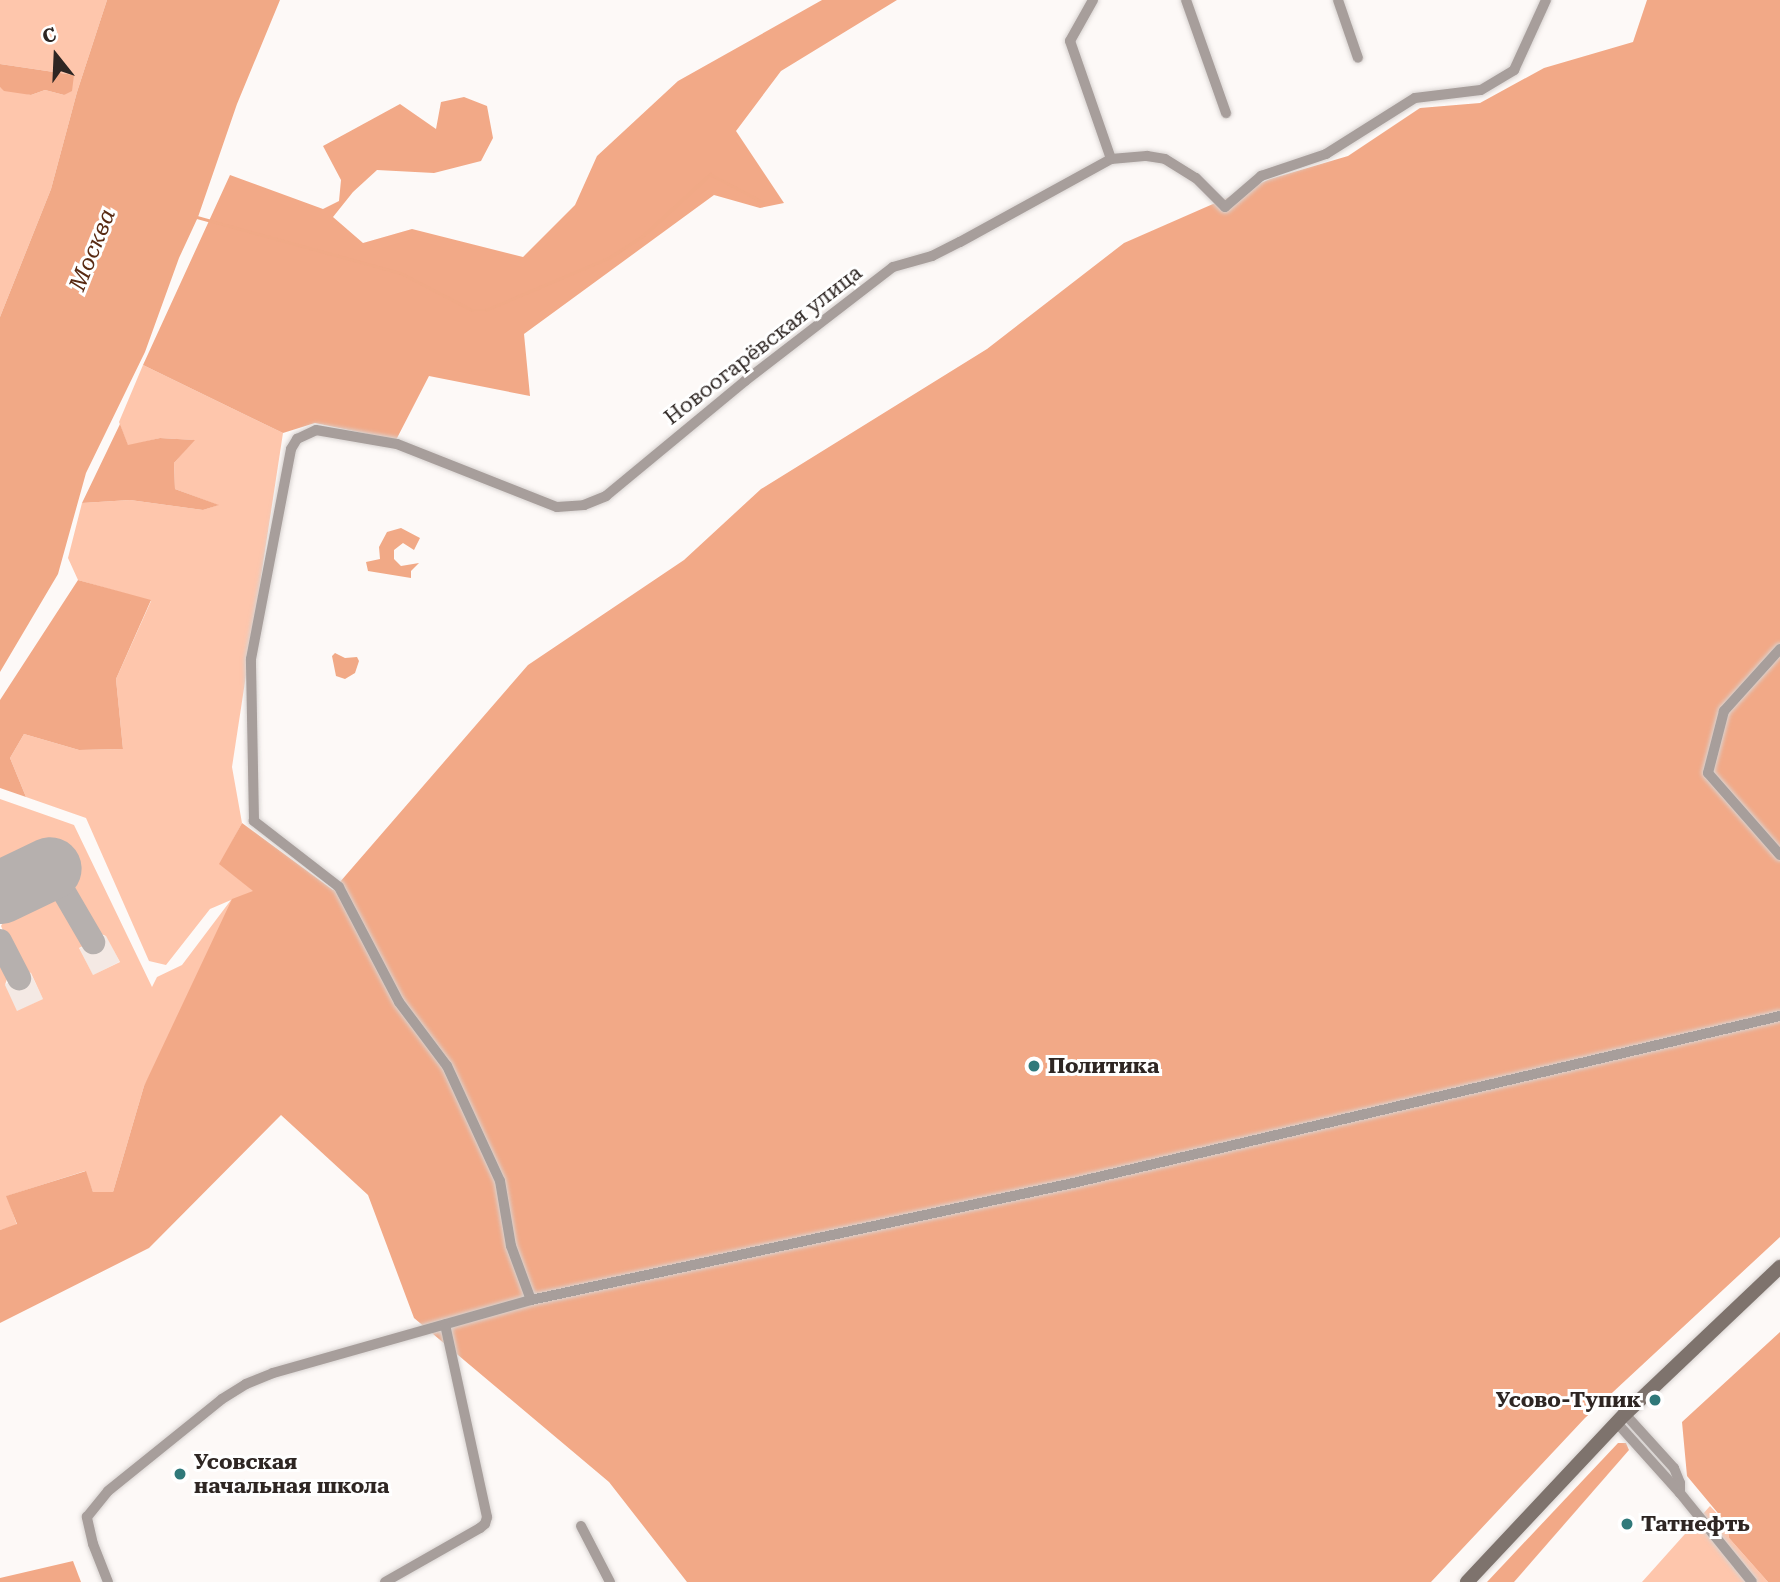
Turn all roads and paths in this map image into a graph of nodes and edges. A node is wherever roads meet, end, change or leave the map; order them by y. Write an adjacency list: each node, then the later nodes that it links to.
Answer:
1 (1093, 0): 7 (street)
2 (1186, 0): 6 (street)
3 (1338, 0): 5 (street)
4 (1546, 0): 7 (street, Новоогарёвская улица)
5 (1358, 58)
6 (1226, 113)
7 (1111, 159): 12 (street, Новоогарёвская улица)
8 (1780, 649): 9 (street)
9 (1780, 855)
10 (1780, 1016): 12 (street)
11 (1780, 1268): 14 (main road)
12 (531, 1300): 13 (street)
13 (445, 1325): 16 (street); 17 (street)
14 (1621, 1419): 19 (main road); 20 (street)
15 (581, 1526): 18 (street)
16 (388, 1581)
17 (108, 1582)
18 (610, 1582)
19 (1468, 1582)
20 (1752, 1582)

